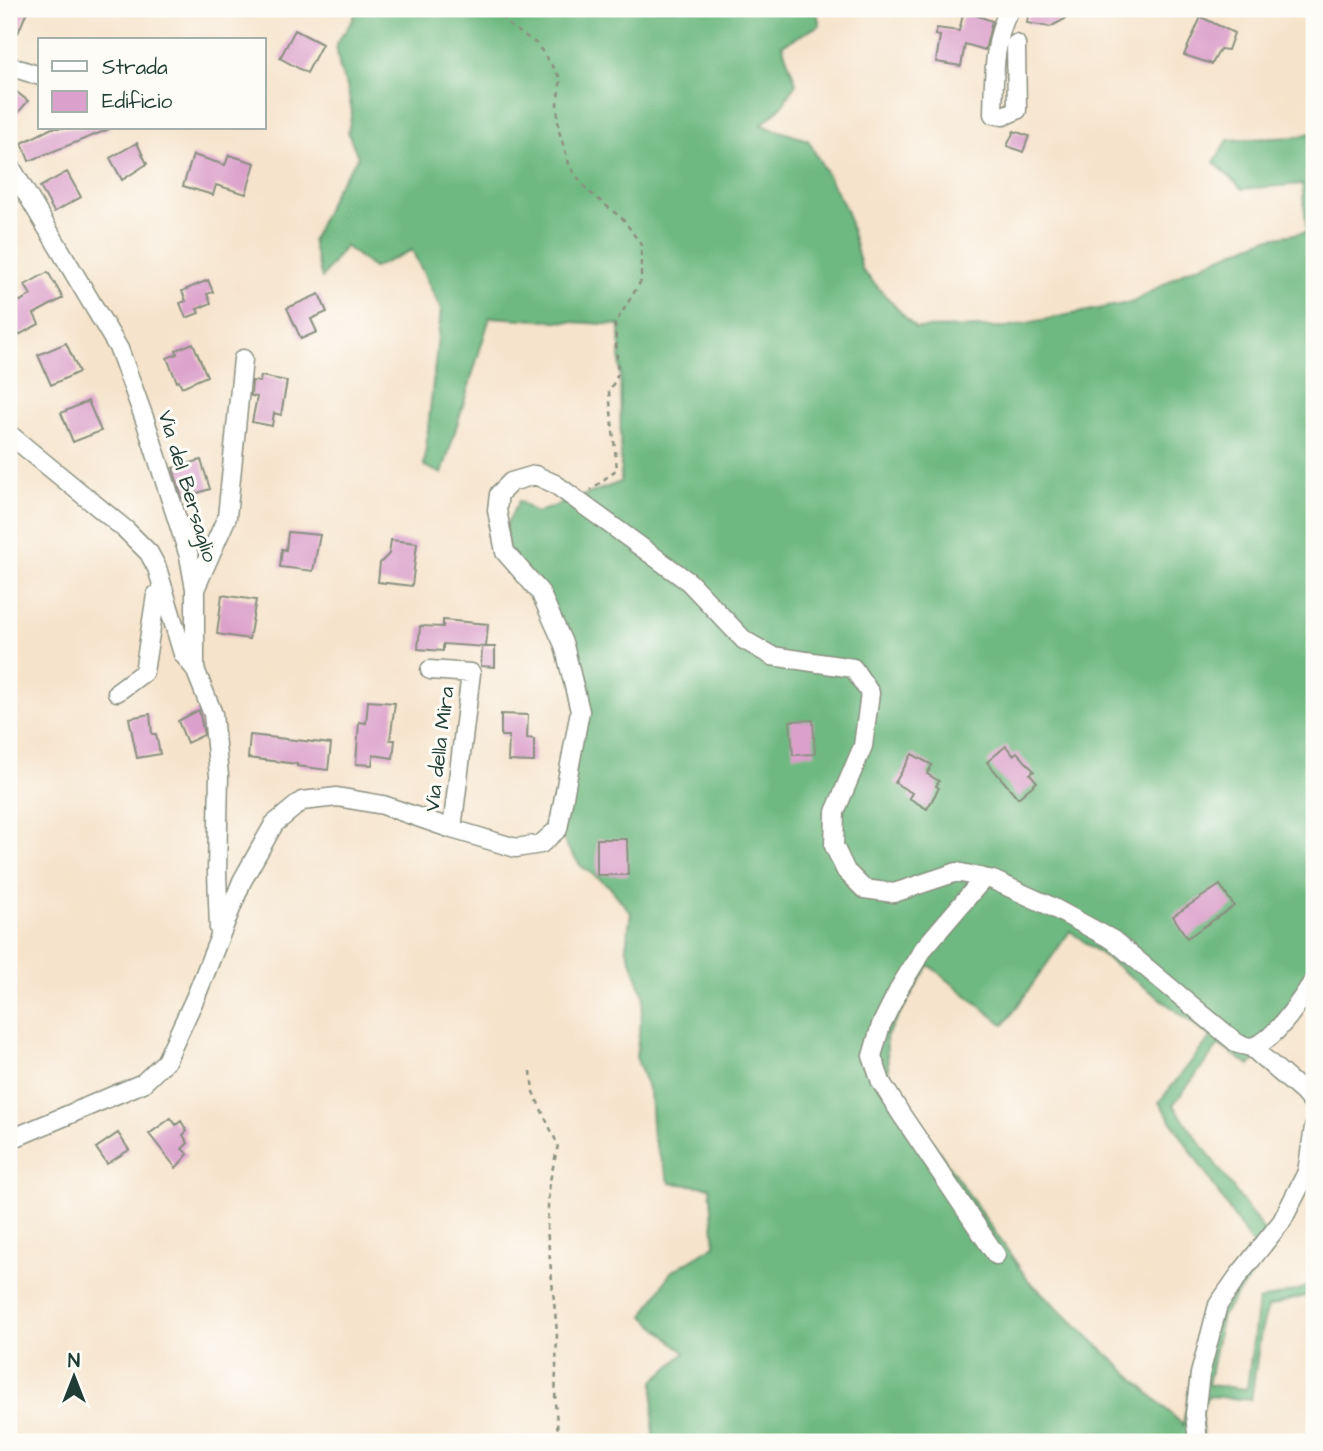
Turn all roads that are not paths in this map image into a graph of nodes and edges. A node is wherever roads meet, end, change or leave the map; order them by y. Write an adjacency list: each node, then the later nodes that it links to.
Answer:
1 (1010, 9): 2 (street)
2 (1016, 44)
3 (9, 66): 4 (street)
4 (38, 75)
5 (9, 164): 8 (street, Via del Bersaglio)
6 (243, 359): 8 (street)
7 (9, 434): 9 (street)
8 (195, 589): 10 (street, Via del Bersaglio)
9 (163, 590): 10 (street); 12 (street)
10 (195, 668): 15 (street, Via del Bersaglio)
11 (430, 670): 13 (street, Via della Mira)
12 (117, 691)
13 (452, 829): 14 (street); 15 (street)
14 (984, 878): 17 (street); 21 (street)
15 (219, 937): 20 (street)
16 (1314, 980): 17 (street)
17 (1251, 1048): 18 (street)
18 (1314, 1105)
19 (1314, 1127): 22 (street)
20 (9, 1140)
21 (996, 1255)
22 (1198, 1442)

